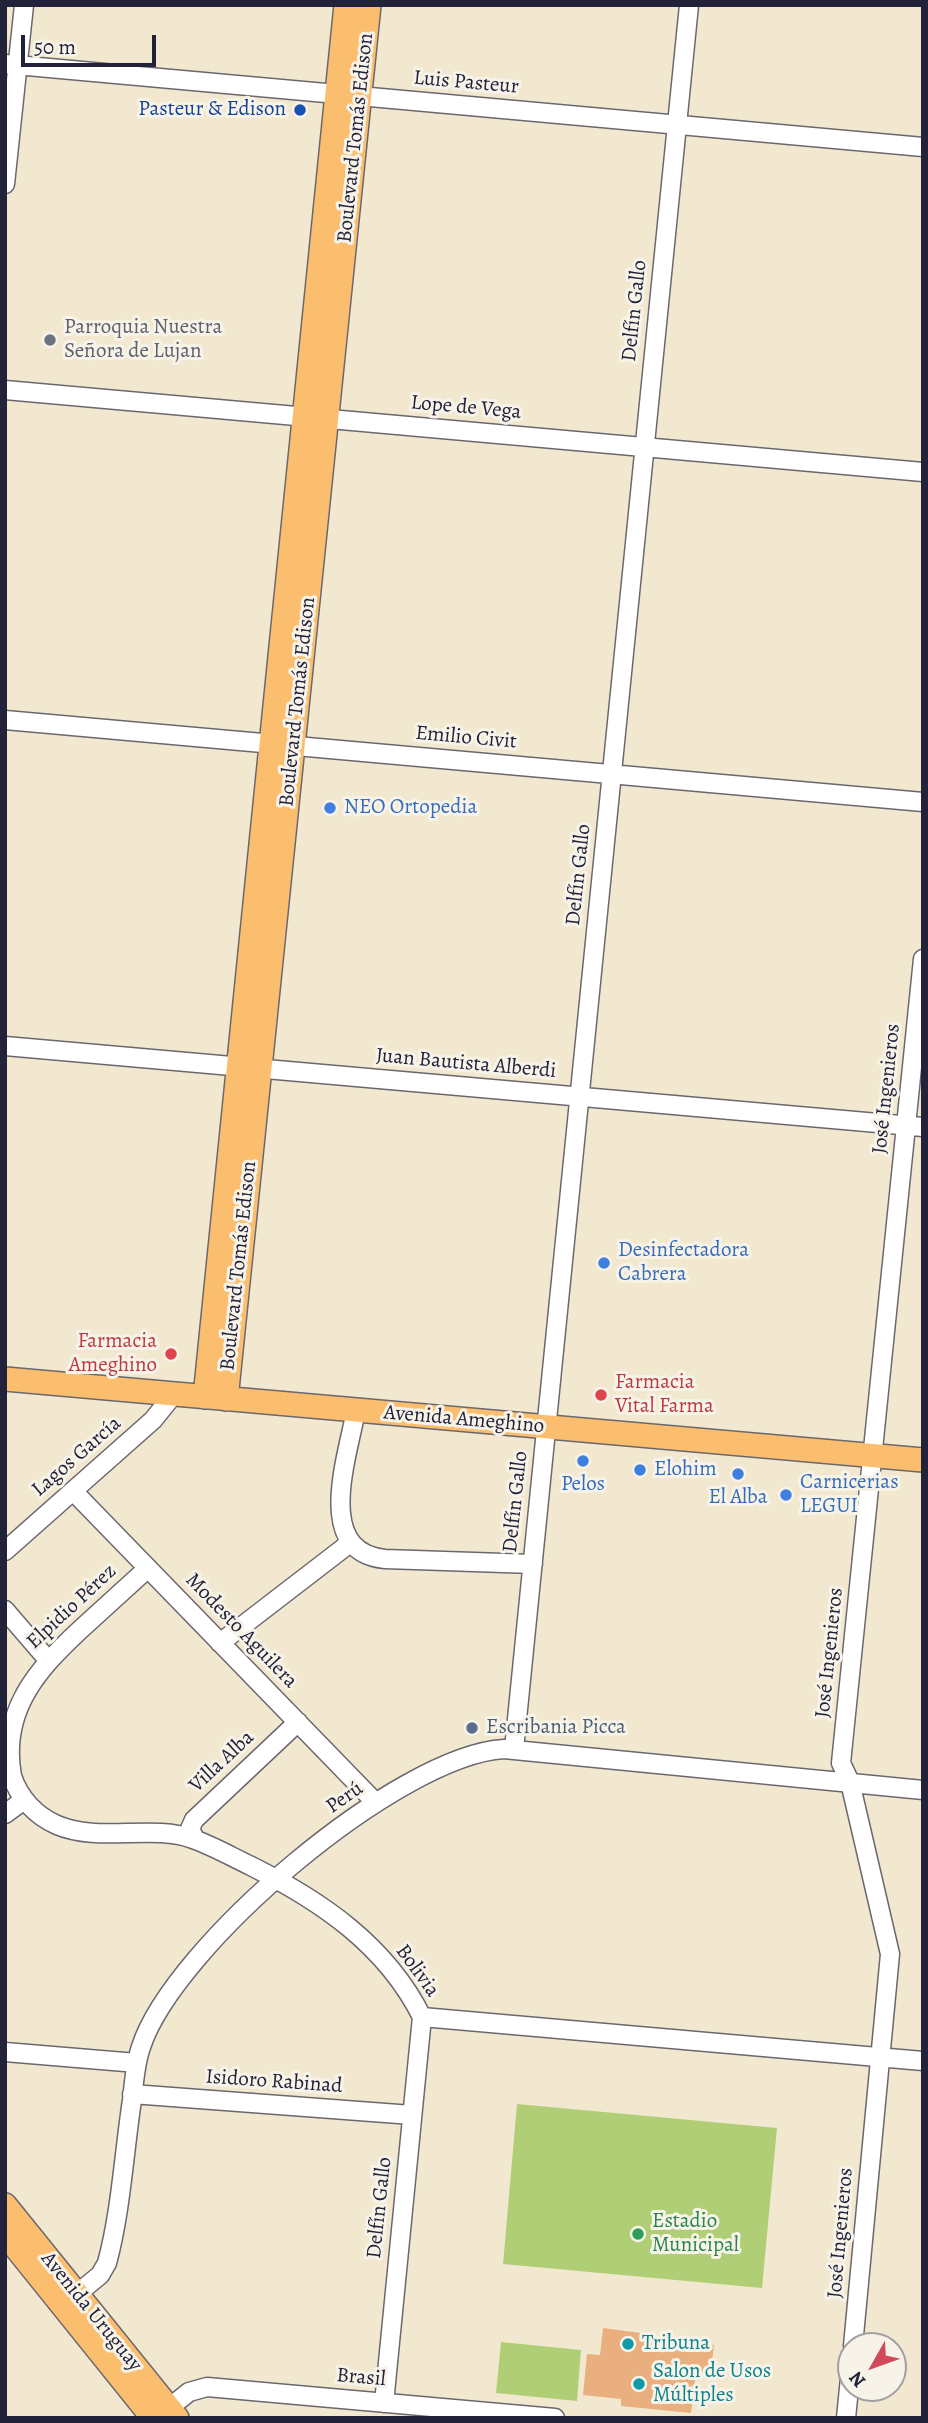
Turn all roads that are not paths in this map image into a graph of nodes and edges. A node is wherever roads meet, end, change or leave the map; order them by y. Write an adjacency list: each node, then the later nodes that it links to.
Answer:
1 (23, 5): 5 (street)
2 (346, 5): 6 (main road, Boulevard Tomás Edison)
3 (369, 5): 6 (main road, Boulevard Tomás Edison)
4 (689, 5): 7 (street, Delfín Gallo)
5 (11, 65): 6 (street, Luis Pasteur); 9 (street)
6 (348, 95): 7 (street, Luis Pasteur); 11 (main road, Boulevard Tomás Edison)
7 (677, 125): 8 (street, Luis Pasteur); 12 (street, Delfín Gallo)
8 (923, 147)
9 (5, 184)
10 (5, 390): 11 (street, Lope de Vega)
11 (315, 418): 12 (street, Lope de Vega); 15 (main road, Boulevard Tomás Edison)
12 (645, 447): 13 (street, Lope de Vega); 16 (street, Delfín Gallo)
13 (923, 472)
14 (5, 720): 15 (street, Emilio Civit)
15 (282, 745): 16 (street, Emilio Civit); 20 (main road, Boulevard Tomás Edison)
16 (612, 774): 17 (street, Emilio Civit); 21 (street, Delfín Gallo)
17 (923, 802)
18 (923, 959): 22 (street, José Ingenieros)
19 (5, 1046): 20 (street, Juan Bautista Alberdi)
20 (249, 1068): 21 (street, Juan Bautista Alberdi); 25 (main road, Boulevard Tomás Edison)
21 (579, 1097): 22 (street, Juan Bautista Alberdi); 27 (street, Delfín Gallo)
22 (914, 1127): 28 (street, José Ingenieros)
23 (5, 1379): 24 (main road, Avenida Ameghino)
24 (174, 1394): 25 (main road, Avenida Ameghino); 30 (street, Lagos García)
25 (215, 1398): 26 (main road, Avenida Ameghino)
26 (356, 1410): 27 (main road, Avenida Ameghino); 31 (street)
27 (546, 1427): 28 (main road, Avenida Ameghino); 33 (street, Delfín Gallo)
28 (872, 1456): 29 (main road, Avenida Ameghino); 40 (street, José Ingenieros)
29 (923, 1460)
30 (73, 1491): 32 (street, Lagos García); 34 (street, Modesto Aguilera)
31 (350, 1543): 33 (street); 36 (street)
32 (5, 1551)
33 (533, 1564): 39 (street, Delfín Gallo)
34 (148, 1568): 36 (street, Modesto Aguilera); 37 (street, Elpidio Pérez)
35 (5, 1609): 37 (street)
36 (220, 1643): 38 (street, Modesto Aguilera)
37 (48, 1660): 42 (street, Elpidio Pérez)
38 (298, 1723): 43 (street, Modesto Aguilera); 45 (street, Villa Alba)
39 (514, 1749): 40 (street, Perú); 43 (street, Perú)
40 (850, 1782): 41 (street, Perú); 49 (street, José Ingenieros)
41 (923, 1790)
42 (24, 1800): 44 (street); 45 (street, Bolivia)
43 (376, 1803): 46 (street, Perú)
44 (5, 1814)
45 (195, 1839): 46 (street, Bolivia)
46 (277, 1879): 47 (street, Bolivia); 51 (street, Perú)
47 (422, 2017): 49 (street, Bolivia); 53 (street, Delfín Gallo)
48 (5, 2052): 51 (street)
49 (881, 2058): 50 (street, Bolivia); 57 (street, José Ingenieros)
50 (923, 2062)
51 (137, 2063): 52 (street, Perú)
52 (132, 2094): 53 (street, Isidoro Rabinad); 56 (street, Perú)
53 (412, 2115): 58 (street, Delfín Gallo)
54 (7, 2217): 55 (main road, Avenida Uruguay); 56 (main road, Avenida Uruguay)
55 (37, 2274): 56 (main road); 60 (main road, Avenida Uruguay)
56 (77, 2294): 60 (main road, Avenida Uruguay)
57 (854, 2332)
58 (384, 2403): 59 (street, Brasil); 60 (street, Brasil)
59 (436, 2413): 61 (street, Brasil)
60 (166, 2415)
61 (555, 2418)

